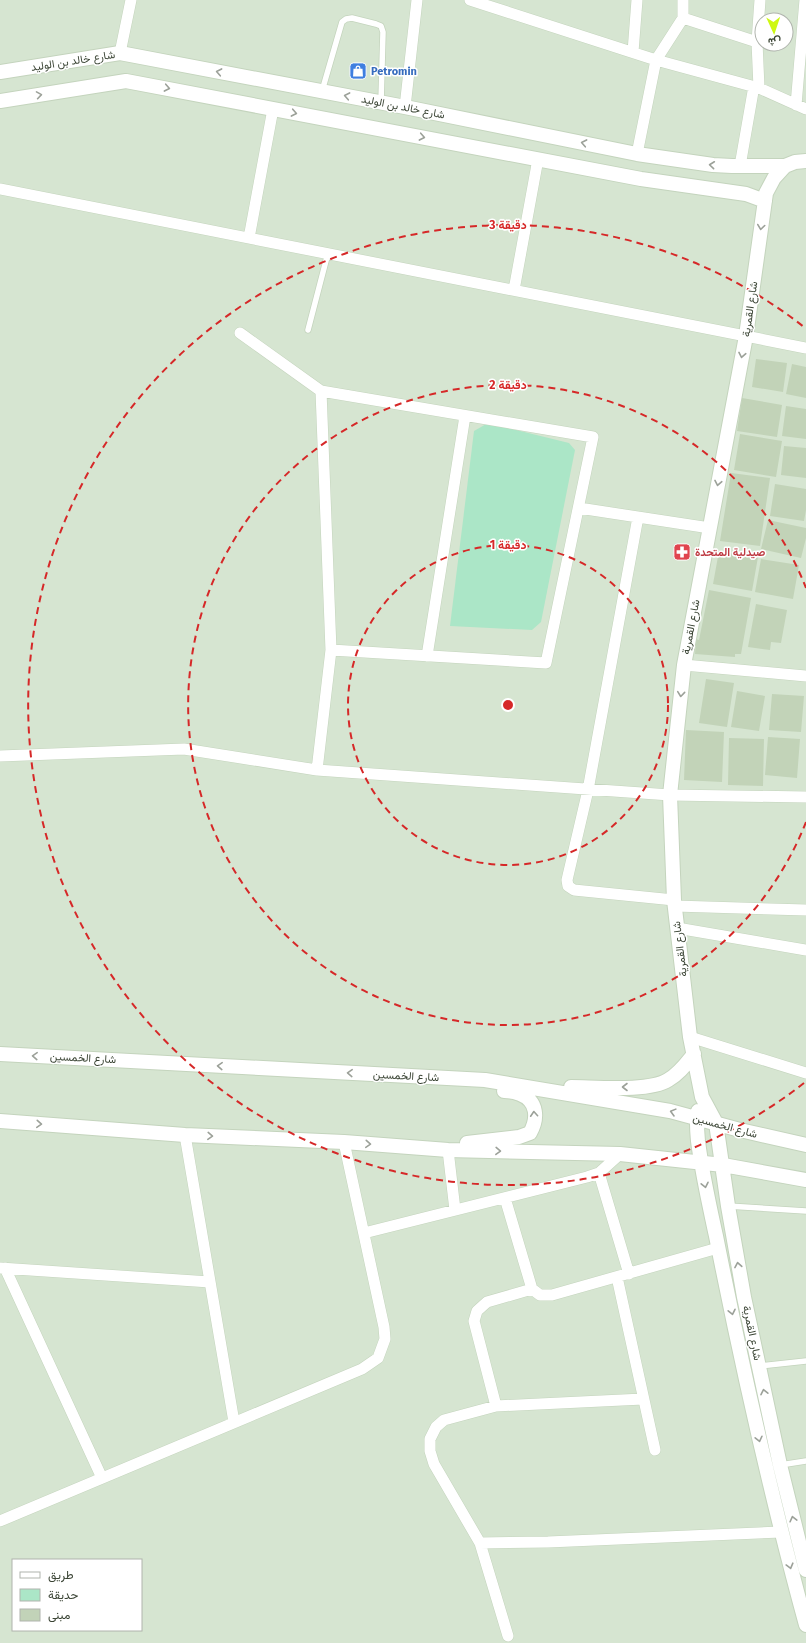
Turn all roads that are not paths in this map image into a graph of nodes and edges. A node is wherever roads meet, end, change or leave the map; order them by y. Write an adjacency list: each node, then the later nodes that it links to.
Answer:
1 (131, 0): 13 (street)
2 (417, 0): 21 (street)
3 (470, 0): 11 (street)
4 (637, 0): 11 (street)
5 (683, 0): 9 (street)
6 (760, 0): 8 (street)
7 (805, 0): 16 (street)
8 (759, 12)
9 (683, 18): 10 (street); 14 (street)
10 (754, 41)
11 (633, 52): 14 (street)
12 (757, 52): 17 (street)
13 (120, 53): 15 (street, شارع خالد بن الوليد); 18 (street, شارع خالد بن الوليد, one-way to 13)
14 (656, 60): 17 (street); 24 (street)
15 (0, 72)
16 (803, 81): 22 (street)
17 (757, 87): 22 (street); 27 (street)
18 (322, 91): 20 (street, شارع خالد بن الوليد, one-way to 18); 20 (lane)
19 (0, 100): 23 (street, one-way to 23)
20 (381, 102): 21 (street, شارع خالد بن الوليد)
21 (406, 107): 24 (street, شارع خالد بن الوليد, one-way to 21)
22 (801, 107)
23 (273, 108): 25 (street, one-way to 25); 31 (street)
24 (637, 154): 27 (street, شارع خالد بن الوليد, one-way to 24)
25 (538, 159): 30 (street); 33 (street)
26 (806, 161): 28 (street, شارع خالد بن الوليد)
27 (740, 166): 28 (street, شارع خالد بن الوليد)
28 (784, 166): 30 (street, شارع القمرية)
29 (0, 189): 31 (street)
30 (765, 201): 36 (street, شارع القمرية, one-way to 36)
31 (249, 238): 32 (street)
32 (328, 254): 33 (street); 34 (lane)
33 (514, 290): 36 (street)
34 (308, 330)
35 (240, 333): 38 (street)
36 (746, 336): 37 (street); 42 (street, شارع القمرية, one-way to 42)
37 (806, 348)
38 (322, 391): 39 (street); 43 (street)
39 (465, 416): 40 (street); 44 (street)
40 (578, 508): 41 (street); 44 (street)
41 (638, 517): 42 (street); 49 (street)
42 (710, 528): 45 (street, شارع القمرية)
43 (331, 650): 44 (street); 48 (street)
44 (427, 656)
45 (684, 665): 46 (street); 50 (street, شارع القمرية, one-way to 50)
46 (806, 674)
47 (0, 756): 48 (street)
48 (317, 770): 49 (street)
49 (588, 790): 50 (street); 52 (street)
50 (670, 796): 51 (street); 52 (street, شارع القمرية)
51 (806, 797)
52 (674, 903): 53 (street); 54 (street, شارع القمرية)
53 (806, 910)
54 (677, 928): 55 (street); 56 (street, شارع القمرية)
55 (806, 950)
56 (690, 1037): 58 (street, شارع القمرية); 59 (street)
57 (0, 1054): 62 (street, شارع الخمسين, one-way to 57)
58 (694, 1054): 63 (street, one-way to 63); 64 (street, شارع القمرية)
59 (777, 1064): 60 (street); 61 (street)
60 (806, 1067)
61 (806, 1073)
62 (432, 1077): 63 (street, شارع الخمسين); 71 (street, one-way to 62)
63 (532, 1087): 65 (street, شارع الخمسين, one-way to 63)
64 (702, 1097): 65 (street, شارع القمرية); 67 (street, شارع القمرية)
65 (696, 1119): 67 (street, شارع الخمسين); 74 (street)
66 (0, 1121): 68 (street, one-way to 68)
67 (716, 1123): 70 (street, شارع الخمسين); 75 (street, شارع القمرية)
68 (185, 1135): 69 (street, one-way to 69); 87 (street)
69 (344, 1142): 71 (street, one-way to 71); 82 (street)
70 (806, 1145)
71 (429, 1148): 72 (street)
72 (448, 1150): 73 (street, one-way to 73); 80 (street)
73 (620, 1154): 74 (street); 76 (street)
74 (701, 1163): 75 (street); 83 (street, one-way to 83)
75 (723, 1165): 77 (street); 79 (street, شارع القمرية)
76 (599, 1173): 78 (street); 85 (street)
77 (806, 1180)
78 (505, 1198): 80 (street); 88 (street)
79 (728, 1206): 81 (lane); 90 (street, شارع القمرية, one-way to 79)
80 (455, 1210): 82 (street)
81 (806, 1211)
82 (364, 1234): 93 (street)
83 (718, 1248): 85 (street); 99 (street, one-way to 99)
84 (3, 1268): 87 (street); 97 (street)
85 (629, 1274): 86 (street)
86 (617, 1277): 88 (street); 91 (street)
87 (210, 1282): 93 (street)
88 (532, 1289): 92 (street)
89 (806, 1361): 90 (lane)
90 (759, 1366): 96 (street, شارع القمرية, one-way to 90)
91 (643, 1399): 92 (street); 94 (street)
92 (496, 1406): 100 (street)
93 (234, 1422): 97 (street)
94 (655, 1450)
95 (806, 1461): 96 (lane)
96 (780, 1465): 101 (street, شارع القمرية, one-way to 96)
97 (102, 1478): 98 (street)
98 (0, 1521)
99 (781, 1532): 100 (street); 102 (street, one-way to 102)
100 (480, 1542): 103 (street)
101 (805, 1561)
102 (806, 1625)
103 (508, 1636)

